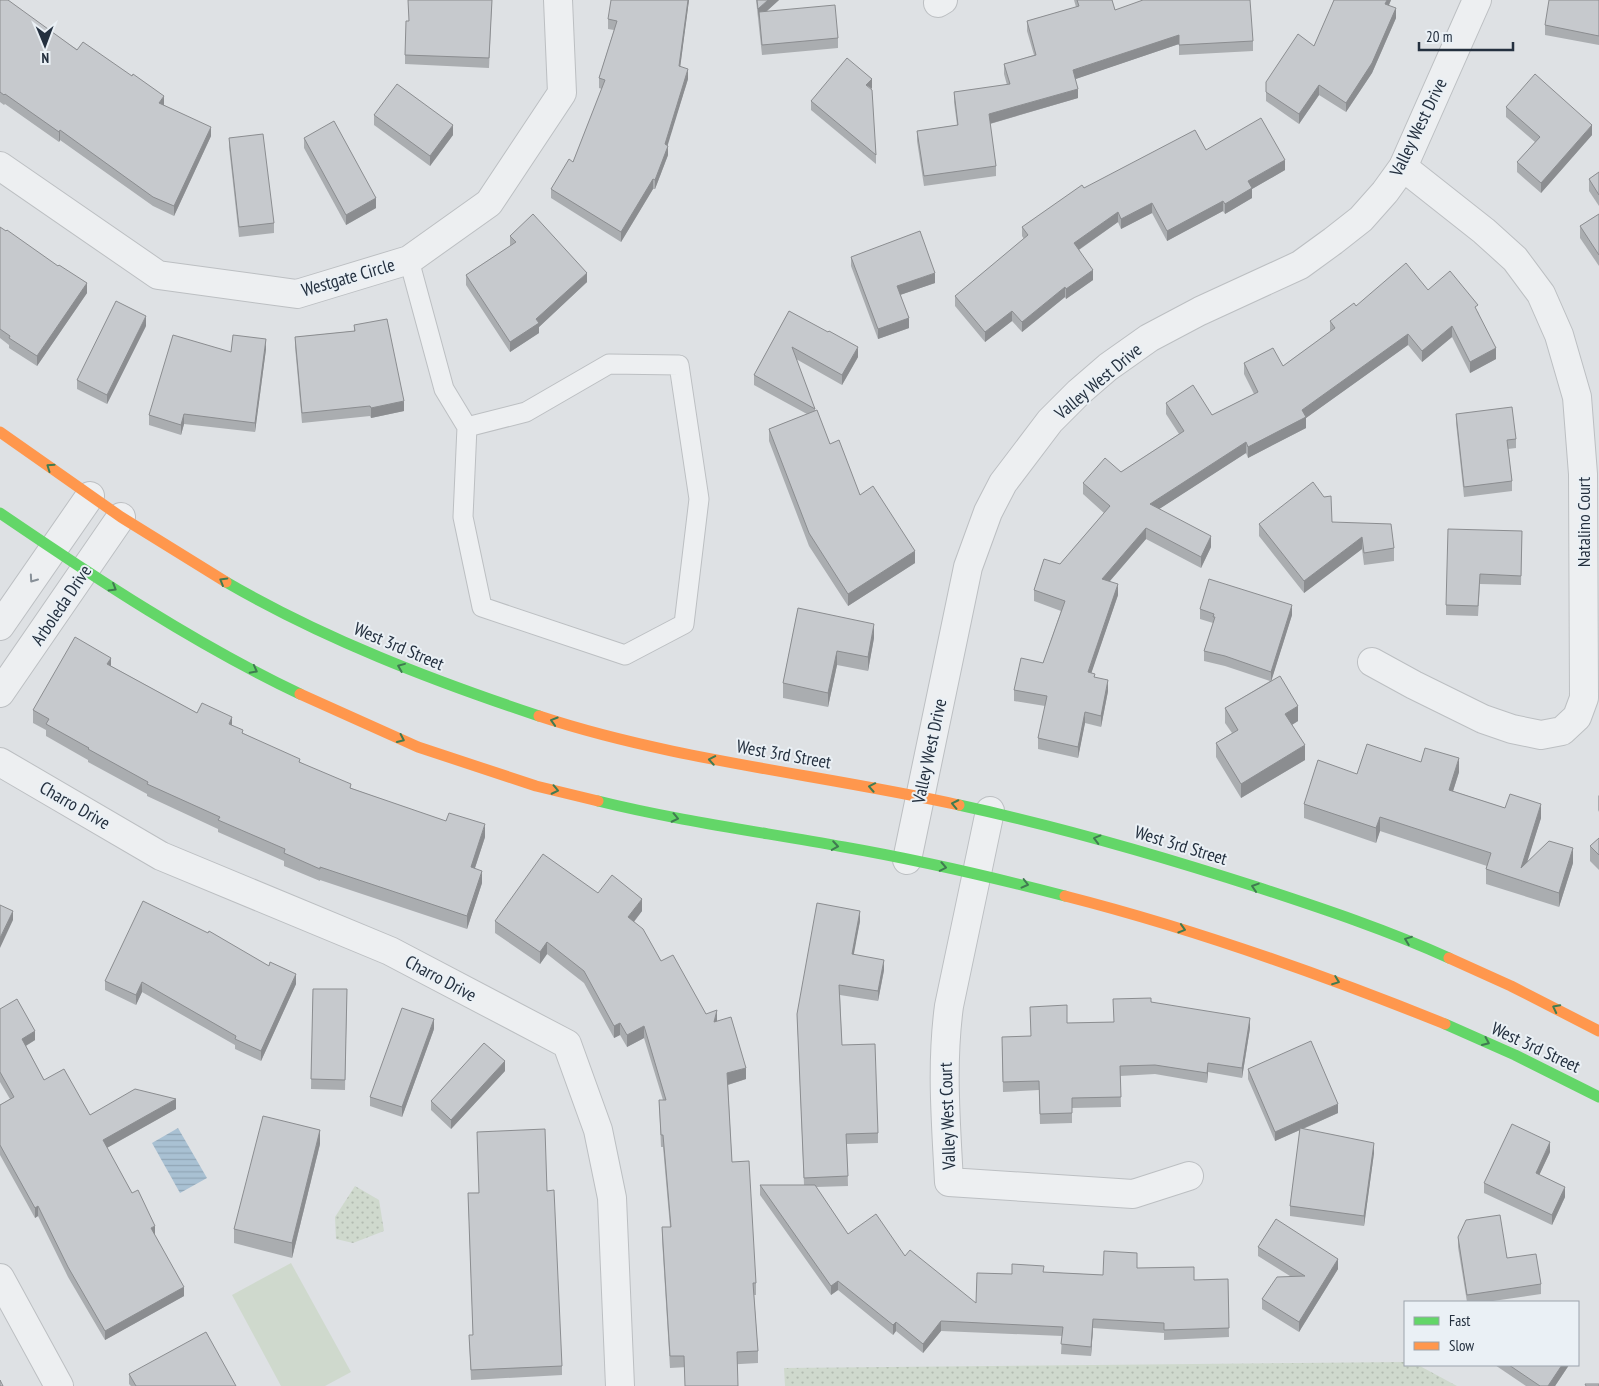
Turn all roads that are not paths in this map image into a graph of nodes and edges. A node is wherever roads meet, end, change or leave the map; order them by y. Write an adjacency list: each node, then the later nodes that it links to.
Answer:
1 (558, 0): 5 (street, Westgate Circle)
2 (1477, 0): 4 (street, Valley West Drive)
3 (0, 166): 5 (street, Westgate Circle)
4 (1403, 167): 14 (street, Natalino Court); 17 (street, Valley West Drive)
5 (409, 260): 6 (lane)
6 (467, 427): 6 (lane)
7 (0, 432): 8 (main road, West 3rd Street, one-way to 7)
8 (90, 496): 10 (main road, West 3rd Street); 11 (street)
9 (0, 513): 11 (main road, West 3rd Street)
10 (121, 517): 12 (street, Arboleda Drive); 17 (main road, West 3rd Street, one-way to 10)
11 (53, 550): 12 (main road, West 3rd Street); 13 (street, one-way to 13)
12 (84, 570): 15 (street, Arboleda Drive); 19 (main road, West 3rd Street, one-way to 19)
13 (0, 626)
14 (1372, 662)
15 (0, 693)
16 (0, 762): 26 (street, Charro Drive)
17 (920, 796): 18 (main road, West 3rd Street, one-way to 17); 19 (street, Valley West Drive)
18 (990, 811): 20 (street, Valley West Court); 21 (main road, West 3rd Street, one-way to 18)
19 (908, 860): 20 (main road, West 3rd Street, one-way to 20)
20 (978, 874): 22 (main road, West 3rd Street, one-way to 22); 23 (street, Valley West Court)
21 (1599, 1031)
22 (1599, 1097)
23 (1189, 1176)
24 (0, 1278): 25 (street)
25 (59, 1386)
26 (620, 1386)

